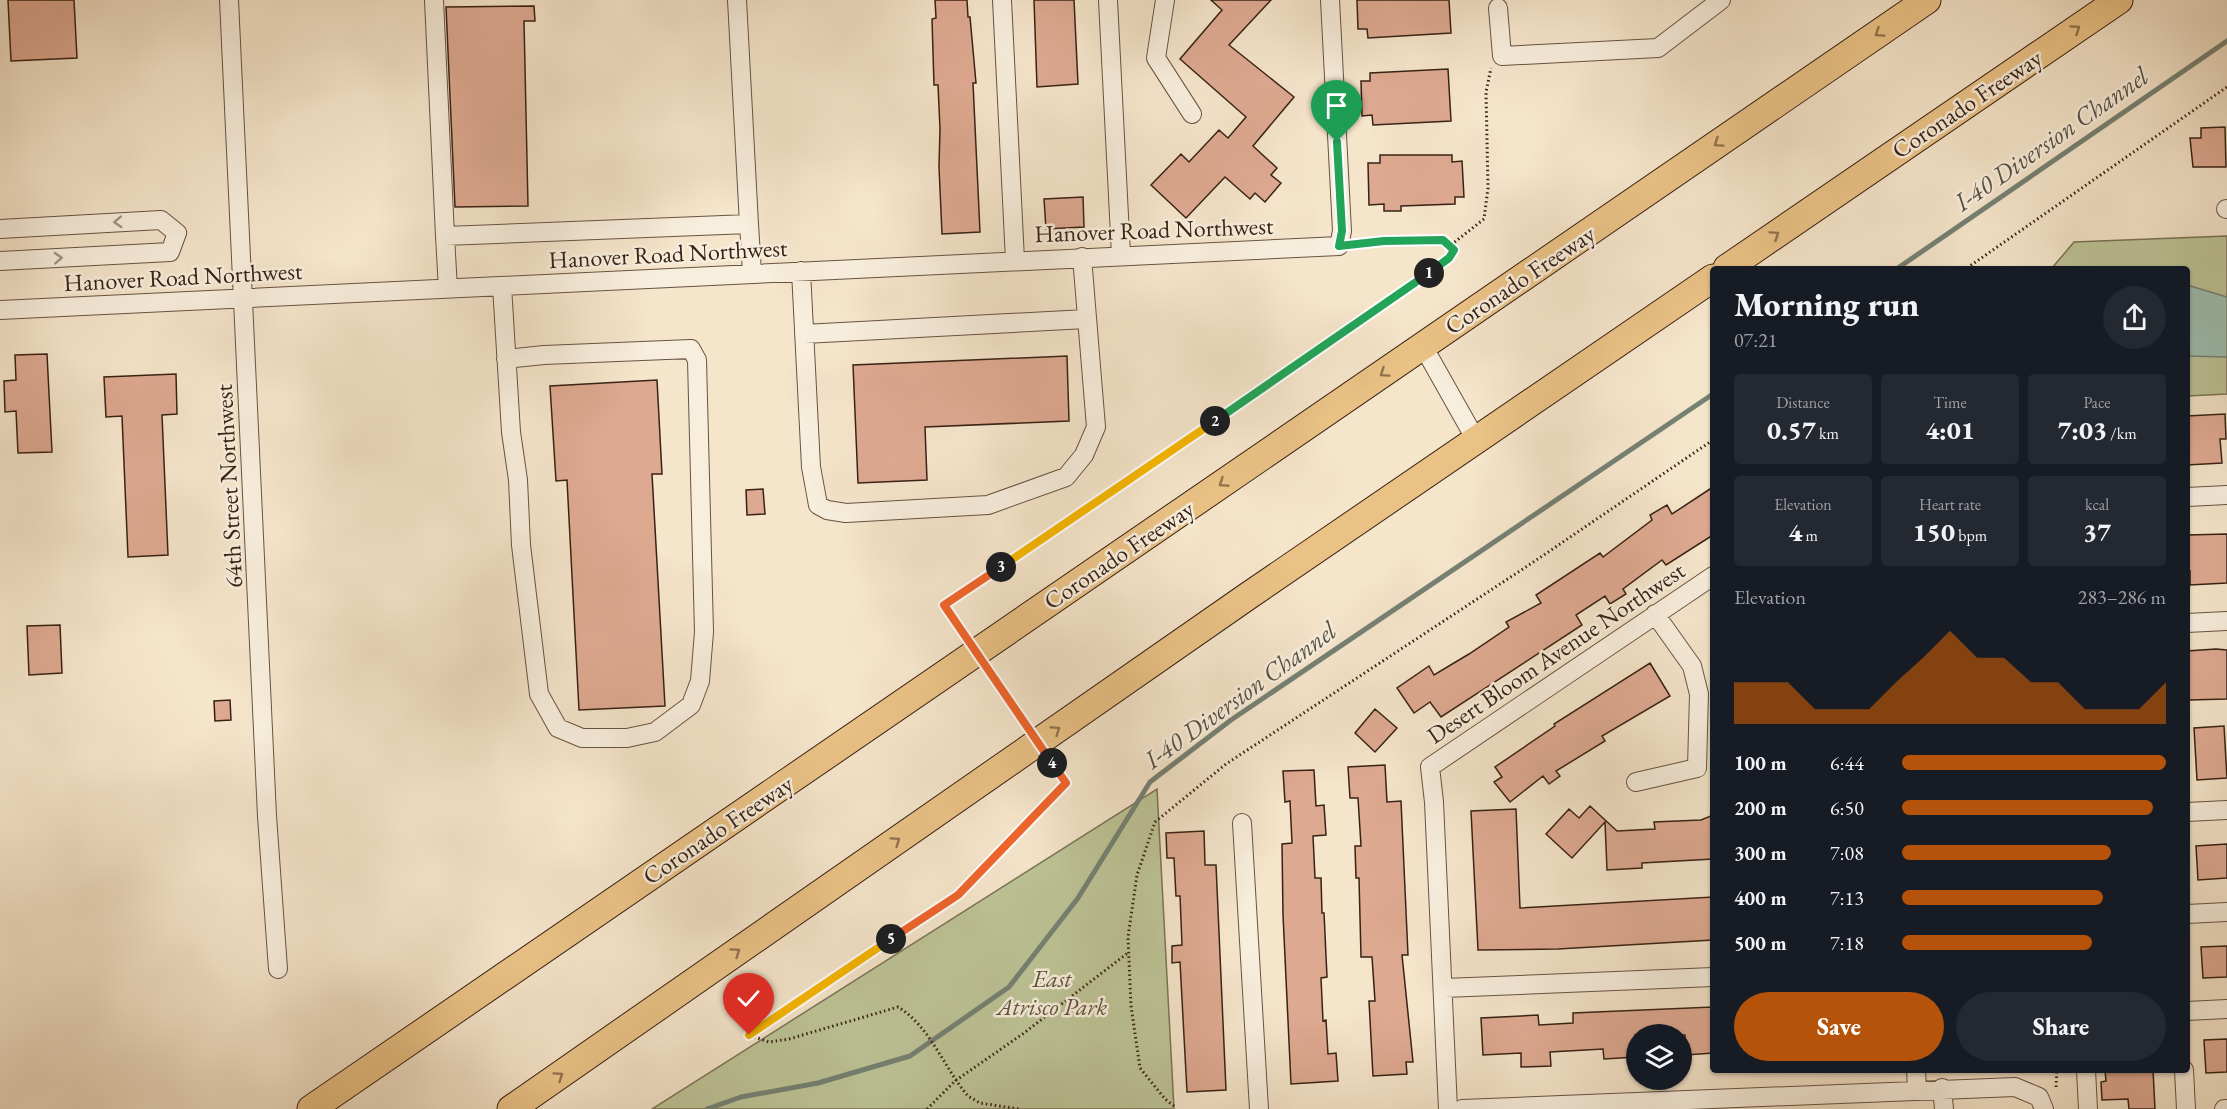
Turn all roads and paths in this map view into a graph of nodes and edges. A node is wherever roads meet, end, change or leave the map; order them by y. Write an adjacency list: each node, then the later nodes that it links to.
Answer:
1 (230, 0): 31 (street, 64th Street Northwest)
2 (434, 0): 17 (street)
3 (737, 0): 15 (street)
4 (1002, 0): 22 (street)
5 (1108, 0): 20 (street)
6 (1165, 0): 14 (street)
7 (1330, 0): 19 (street)
8 (1721, 0): 11 (street)
9 (1927, 0): 35 (highway, Coronado Freeway, one-way to 35)
10 (2119, 0): 24 (highway, Coronado Freeway, one-way to 10)
11 (1498, 9)
12 (1490, 61): 18 (path)
13 (2227, 87): 25 (path)
14 (1192, 114)
15 (749, 224): 17 (street); 27 (street)
16 (0, 228): 23 (street, one-way to 16)
17 (445, 236): 30 (street)
18 (1451, 245): 19 (path); 61 (path, bridge)
19 (1339, 246): 20 (street, Hanover Road Northwest)
20 (1121, 255): 21 (street, Hanover Road Northwest)
21 (1082, 257): 22 (street, Hanover Road Northwest); 33 (street)
22 (1015, 260): 26 (street, Hanover Road Northwest)
23 (0, 261)
24 (1730, 266)
25 (1970, 266)
26 (801, 271): 27 (street, Hanover Road Northwest); 34 (street)
27 (752, 273): 29 (street, Hanover Road Northwest)
28 (1710, 280): 37 (highway)
29 (502, 286): 30 (street, Hanover Road Northwest); 36 (street)
30 (448, 289): 31 (street, Hanover Road Northwest)
31 (243, 299): 32 (street, Hanover Road Northwest); 52 (street, 64th Street Northwest)
32 (0, 310)
33 (1086, 320): 34 (street); 34 (street)
34 (804, 334)
35 (1423, 346): 37 (street); 69 (highway, Coronado Freeway, one-way to 69)
36 (506, 359): 36 (street)
37 (1476, 440): 70 (highway, one-way to 37)
38 (1710, 442): 51 (path)
39 (2227, 495): 40 (street)
40 (2190, 498)
41 (1710, 578): 42 (street, Desert Bloom Avenue Northwest)
42 (1655, 614): 45 (street); 54 (street, Desert Bloom Avenue Northwest)
43 (2227, 621): 44 (street)
44 (2190, 623)
45 (1636, 782)
46 (2227, 810): 47 (street)
47 (2190, 812)
48 (1242, 823): 73 (street)
49 (2227, 912): 50 (street)
50 (2190, 914)
51 (1129, 952): 61 (path); 66 (path)
52 (278, 969)
53 (1710, 977): 54 (street)
54 (1444, 988): 74 (street)
55 (2227, 1009): 56 (street)
56 (2190, 1011)
57 (1916, 1073): 64 (street)
58 (2057, 1073): 62 (path)
59 (2086, 1073): 77 (street)
60 (2184, 1073): 78 (street)
61 (955, 1081): 71 (path); 72 (path)
62 (2056, 1087)
63 (1942, 1088): 64 (street); 65 (street); 76 (street)
64 (1917, 1089): 67 (street)
65 (2042, 1103)
66 (1174, 1106)
67 (1628, 1106): 68 (street)
68 (1536, 1108): 75 (street)
69 (311, 1109)
70 (511, 1109)
71 (927, 1109)
72 (1019, 1109)
73 (1259, 1109)
74 (1448, 1109)
75 (1462, 1109)
76 (1944, 1109)
77 (2088, 1109)
78 (2186, 1109)

